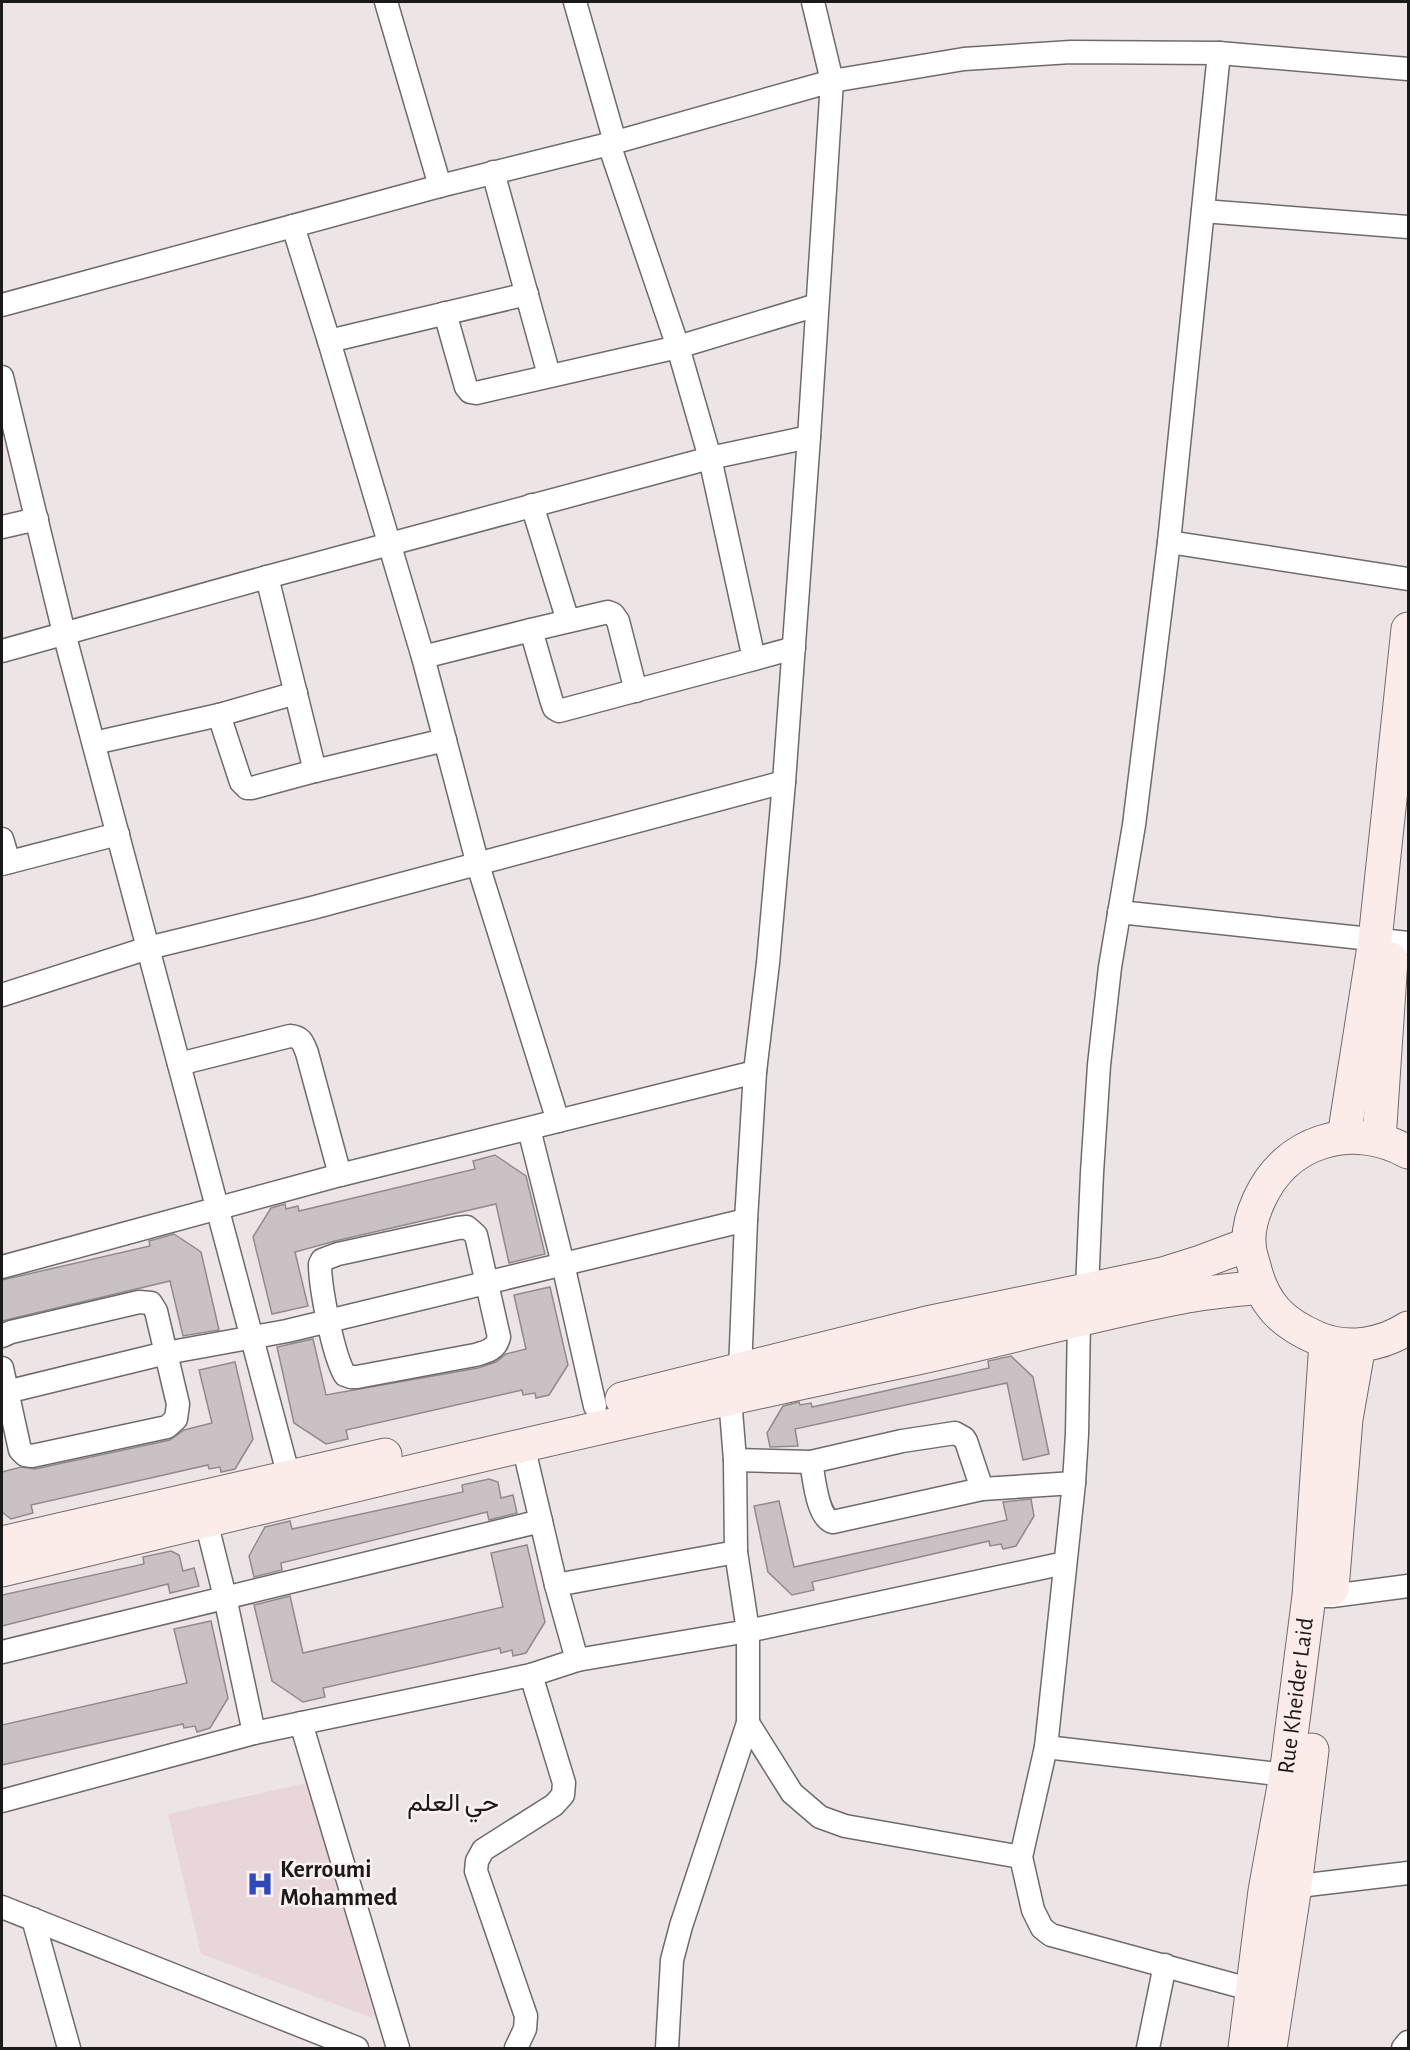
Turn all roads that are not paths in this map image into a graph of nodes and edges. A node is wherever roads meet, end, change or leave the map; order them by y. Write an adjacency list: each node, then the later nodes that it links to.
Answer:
1 (386, 2): 9 (street)
2 (575, 2): 7 (street)
3 (813, 2): 6 (street)
4 (1219, 53): 5 (street); 6 (street); 10 (street)
5 (1408, 69)
6 (832, 81): 7 (street); 15 (street)
7 (612, 143): 8 (street); 18 (street)
8 (493, 172): 9 (street); 13 (street)
9 (440, 186): 11 (street)
10 (1203, 211): 12 (street); 26 (street)
11 (293, 226): 14 (street); 17 (street)
12 (1408, 228)
13 (527, 294): 16 (street); 19 (street)
14 (2, 305)
15 (817, 305): 18 (street); 21 (street)
16 (445, 313): 17 (street); 19 (street)
17 (330, 341): 27 (street)
18 (678, 347): 19 (street); 22 (street)
19 (549, 375)
20 (2, 377): 24 (street)
21 (809, 438): 22 (street); 34 (street)
22 (711, 458): 23 (street); 37 (street)
23 (532, 505): 27 (street); 30 (street)
24 (37, 519): 25 (street); 33 (street)
25 (2, 527)
26 (1169, 542): 29 (street); 50 (street)
27 (389, 544): 28 (street); 36 (street)
28 (267, 577): 33 (street); 39 (street)
29 (1408, 579)
30 (568, 621): 32 (street); 38 (street)
31 (1408, 629): 51 (street)
32 (531, 630): 36 (street); 38 (street)
33 (64, 633): 35 (street); 42 (street)
34 (794, 648): 37 (street); 44 (street)
35 (2, 651)
36 (423, 657): 41 (street)
37 (754, 659): 38 (street)
38 (636, 691)
39 (296, 693): 40 (street); 43 (street)
40 (219, 715): 42 (street); 43 (street)
41 (444, 740): 43 (street); 49 (street)
42 (94, 743): 46 (street)
43 (315, 771)
44 (784, 782): 49 (street); 55 (street)
45 (1408, 798): 51 (street)
46 (118, 834): 48 (street); 52 (street)
47 (2, 839): 48 (street)
48 (5, 863)
49 (478, 865): 52 (street); 56 (street)
50 (1119, 912): 51 (street); 68 (street)
51 (1392, 941): 58 (street); 59 (street)
52 (148, 948): 53 (street); 54 (street)
53 (2, 995)
54 (179, 1064): 60 (street); 61 (street)
55 (755, 1072): 56 (street); 62 (street)
56 (558, 1121): 57 (street)
57 (529, 1129): 60 (street); 64 (street)
58 (1344, 1137): 59 (street); 63 (street)
59 (1394, 1146)
60 (340, 1175): 61 (street)
61 (219, 1208): 65 (street); 73 (street)
62 (746, 1220): 64 (street); 78 (street)
63 (1249, 1244): 67 (street); 68 (street)
64 (563, 1263): 66 (street); 80 (street)
65 (2, 1267)
66 (485, 1282): 70 (street); 70 (street); 70 (street)
67 (1259, 1287): 69 (street); 74 (street)
68 (1087, 1289): 78 (street)
69 (1079, 1320): 78 (street); 85 (street)
70 (328, 1321): 73 (street)
71 (1408, 1328): 75 (street)
72 (2, 1336): 76 (street)
73 (254, 1338): 76 (street); 84 (street)
74 (1326, 1342): 75 (street); 96 (street, Rue Kheider Laid)
75 (1359, 1345): 96 (street, Rue Kheider Laid)
76 (166, 1353): 79 (street); 79 (street)
77 (2, 1368): 79 (street)
78 (735, 1384): 80 (street); 81 (street); 82 (street)
79 (4, 1393)
80 (595, 1406): 84 (street)
81 (523, 1445): 87 (street); 89 (street)
82 (735, 1460): 83 (street); 91 (street)
83 (811, 1462): 86 (street); 86 (street)
84 (290, 1477): 87 (street)
85 (1074, 1483): 86 (street); 92 (street)
86 (982, 1489)
87 (256, 1497): 88 (street); 90 (street)
88 (206, 1521): 93 (street); 97 (street)
89 (541, 1521): 94 (street); 97 (street)
90 (2, 1543)
91 (736, 1552): 94 (street); 98 (street)
92 (1065, 1563): 98 (street); 105 (street)
93 (2, 1570)
94 (556, 1585): 100 (street)
95 (1408, 1586): 96 (street)
96 (1320, 1596): 106 (street, Rue Kheider Laid); 110 (street, Rue Kheider Laid)
97 (225, 1597): 99 (street); 104 (street)
98 (748, 1631): 100 (street); 102 (street)
99 (2, 1652)
100 (577, 1660): 101 (street)
101 (531, 1675): 103 (street); 119 (street)
102 (748, 1723): 108 (street); 120 (street)
103 (301, 1724): 104 (street); 118 (street)
104 (254, 1733): 107 (street)
105 (1046, 1747): 106 (street); 108 (street)
106 (1286, 1775): 110 (street, Rue Kheider Laid)
107 (2, 1801)
108 (1021, 1857): 113 (street)
109 (1408, 1873): 110 (street)
110 (1280, 1889): 114 (street, Rue Kheider Laid); 123 (street, Rue Kheider Laid)
111 (2, 1907): 112 (street)
112 (33, 1919): 116 (street); 117 (street)
113 (1165, 1965): 114 (street); 121 (street)
114 (1253, 1990): 122 (street, Rue Kheider Laid)
115 (1408, 2042): 124 (street)
116 (67, 2048)
117 (357, 2049)
118 (398, 2049)
119 (516, 2049)
120 (668, 2049)
121 (1148, 2049)
122 (1245, 2049)
123 (1270, 2049)
124 (1403, 2049)

